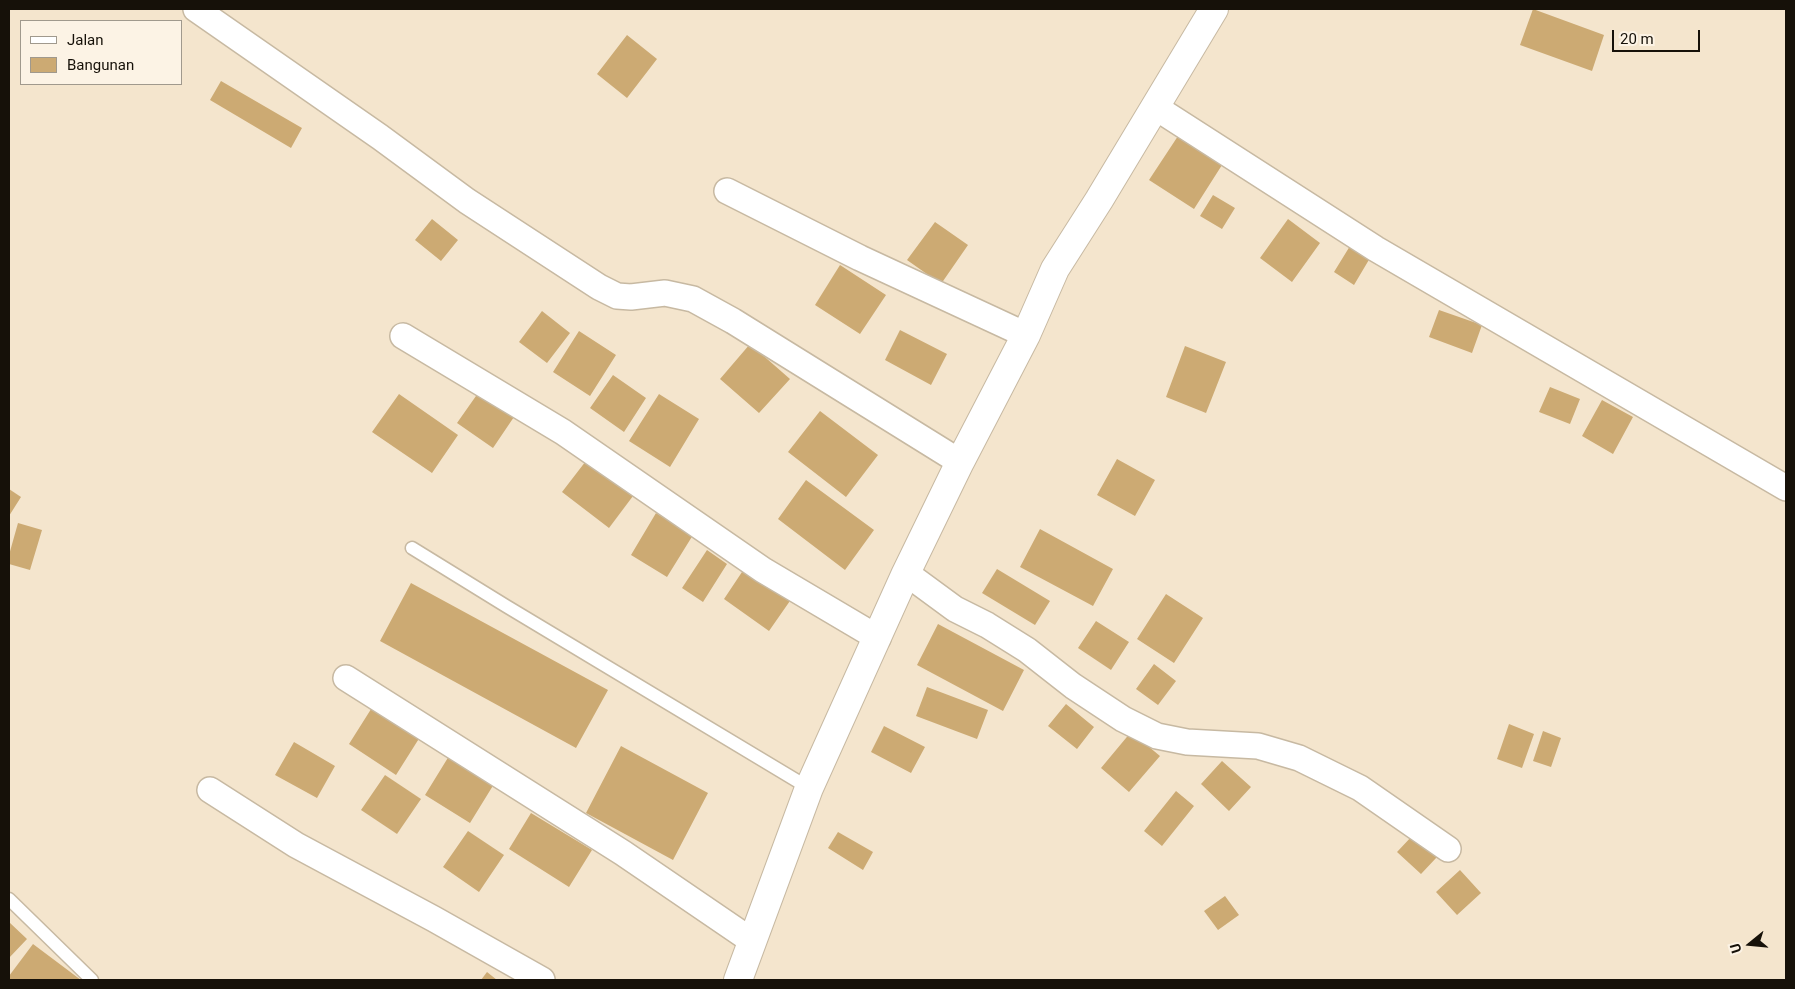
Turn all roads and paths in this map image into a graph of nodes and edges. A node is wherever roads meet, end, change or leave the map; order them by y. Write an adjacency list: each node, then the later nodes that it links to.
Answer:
1 (196, 9): 7 (street)
2 (1214, 9): 3 (highway)
3 (1155, 107): 5 (highway); 8 (street)
4 (727, 191): 5 (street)
5 (1026, 335): 7 (highway)
6 (403, 336): 11 (street)
7 (960, 462): 10 (highway)
8 (1786, 488)
9 (412, 548): 13 (lane)
10 (906, 573): 11 (highway); 15 (street)
11 (878, 638): 13 (highway)
12 (346, 678): 17 (street)
13 (809, 788): 17 (highway)
14 (210, 790): 19 (street)
15 (1448, 849)
16 (9, 899): 18 (lane)
17 (752, 941): 20 (highway)
18 (92, 980)
19 (542, 980)
20 (738, 980)

